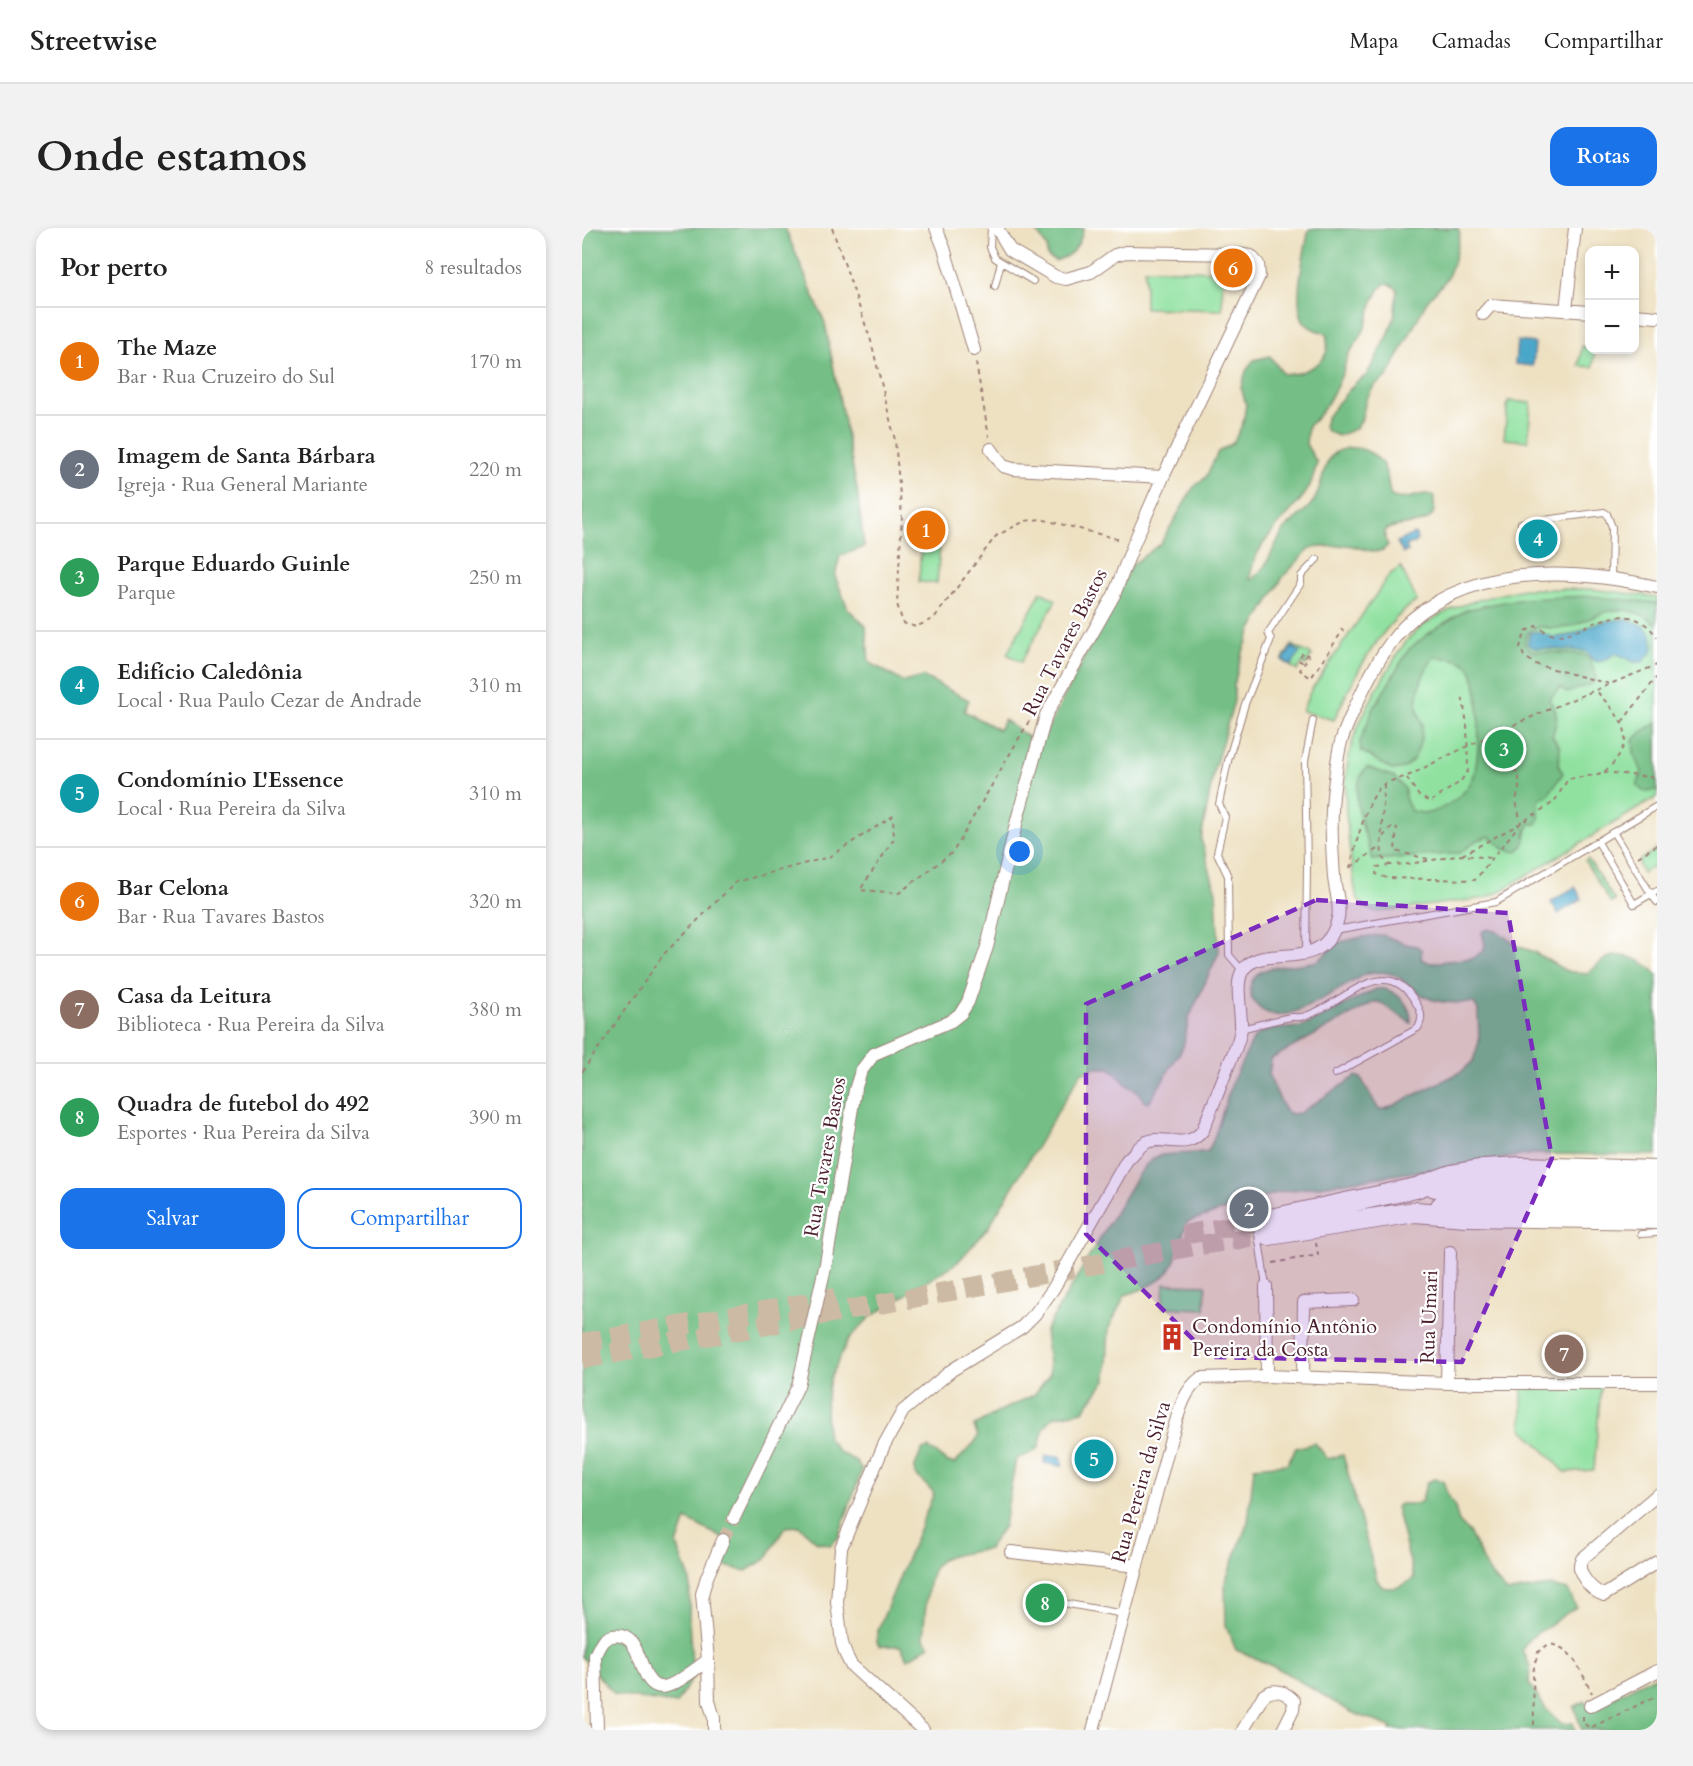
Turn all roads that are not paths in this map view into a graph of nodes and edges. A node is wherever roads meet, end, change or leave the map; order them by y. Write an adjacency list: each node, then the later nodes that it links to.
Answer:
1 (936, 228): 12 (street)
2 (1575, 228): 7 (street)
3 (996, 229): 4 (lane); 14 (street, Rua Tavares Bastos)
4 (1001, 262): 5 (lane); 6 (lane)
5 (1033, 280)
6 (995, 286)
7 (1566, 310): 8 (street); 9 (street)
8 (1585, 312)
9 (1483, 315)
10 (1639, 315): 11 (street)
11 (1657, 317)
12 (974, 350)
13 (991, 449): 14 (street)
14 (1163, 477): 48 (street, Rua Tavares Bastos)
15 (1521, 523): 17 (lane)
16 (1317, 559): 27 (lane)
17 (1611, 578): 18 (street); 25 (street)
18 (1657, 587)
19 (1313, 720): 26 (lane)
20 (1657, 806): 21 (lane)
21 (1613, 832): 22 (lane); 23 (lane)
22 (1598, 842): 23 (lane); 25 (lane)
23 (1654, 893): 24 (lane)
24 (1657, 902)
25 (1334, 930): 26 (street)
26 (1306, 954): 27 (street)
27 (1242, 970): 28 (street)
28 (1241, 1029): 29 (lane); 60 (street)
29 (1335, 1074)
30 (1657, 1171): 31 (main road)
31 (1416, 1188): 33 (main road); 37 (main road)
32 (1657, 1189): 33 (main road)
33 (1544, 1194): 34 (main road); 35 (main road)
34 (1657, 1204)
35 (1415, 1212): 36 (main road); 37 (main road)
36 (1657, 1219)
37 (1263, 1221): 41 (lane)
38 (1657, 1233): 39 (lane)
39 (1641, 1234)
40 (1450, 1252): 45 (street, Rua Umari)
41 (1266, 1286): 43 (street)
42 (1353, 1300): 44 (street)
43 (1267, 1376): 44 (street, Rua Pereira da Silva); 52 (street, Rua Pereira da Silva)
44 (1303, 1377): 45 (street, Rua Pereira da Silva)
45 (1447, 1383): 46 (street, Rua Pereira da Silva)
46 (1657, 1383)
47 (1657, 1495): 51 (street)
48 (734, 1518)
49 (723, 1540): 55 (street)
50 (1011, 1552): 52 (street)
51 (1657, 1562)
52 (1137, 1566): 54 (street, Rua Pereira da Silva)
53 (1063, 1603): 54 (lane)
54 (1125, 1614): 61 (street, Rua Pereira da Silva)
55 (708, 1660): 58 (street); 59 (street)
56 (1657, 1671): 57 (street)
57 (1592, 1701)
58 (597, 1730)
59 (714, 1730)
60 (923, 1730)
61 (1093, 1730)
62 (1244, 1730): 63 (street)
63 (1283, 1730)

